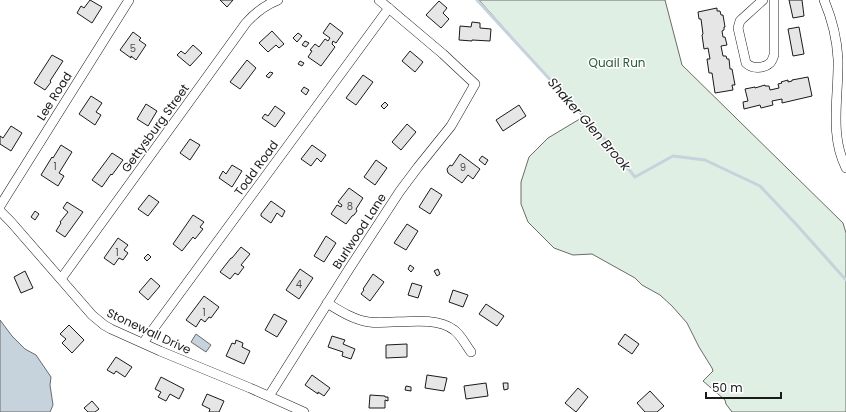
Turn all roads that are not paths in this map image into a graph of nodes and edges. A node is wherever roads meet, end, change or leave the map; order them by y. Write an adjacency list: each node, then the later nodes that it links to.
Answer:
1 (129, 0): 10 (street, Lee Road)
2 (278, 0): 12 (street, Gettysburg Street)
3 (380, 0): 7 (street)
4 (763, 0): 5 (street)
5 (774, 0)
6 (824, 0): 8 (street)
7 (389, 8): 13 (street, Burlwood Lane); 14 (street, Todd Road)
8 (842, 97): 9 (street)
9 (846, 168)
10 (0, 206)
11 (0, 211): 12 (street, Stonewall Drive)
12 (61, 279): 14 (street, Stonewall Drive)
13 (327, 303): 15 (street); 16 (street, Burlwood Lane)
14 (143, 343): 16 (street, Stonewall Drive)
15 (471, 352)
16 (269, 396): 17 (street, Stonewall Drive)
17 (304, 412)

